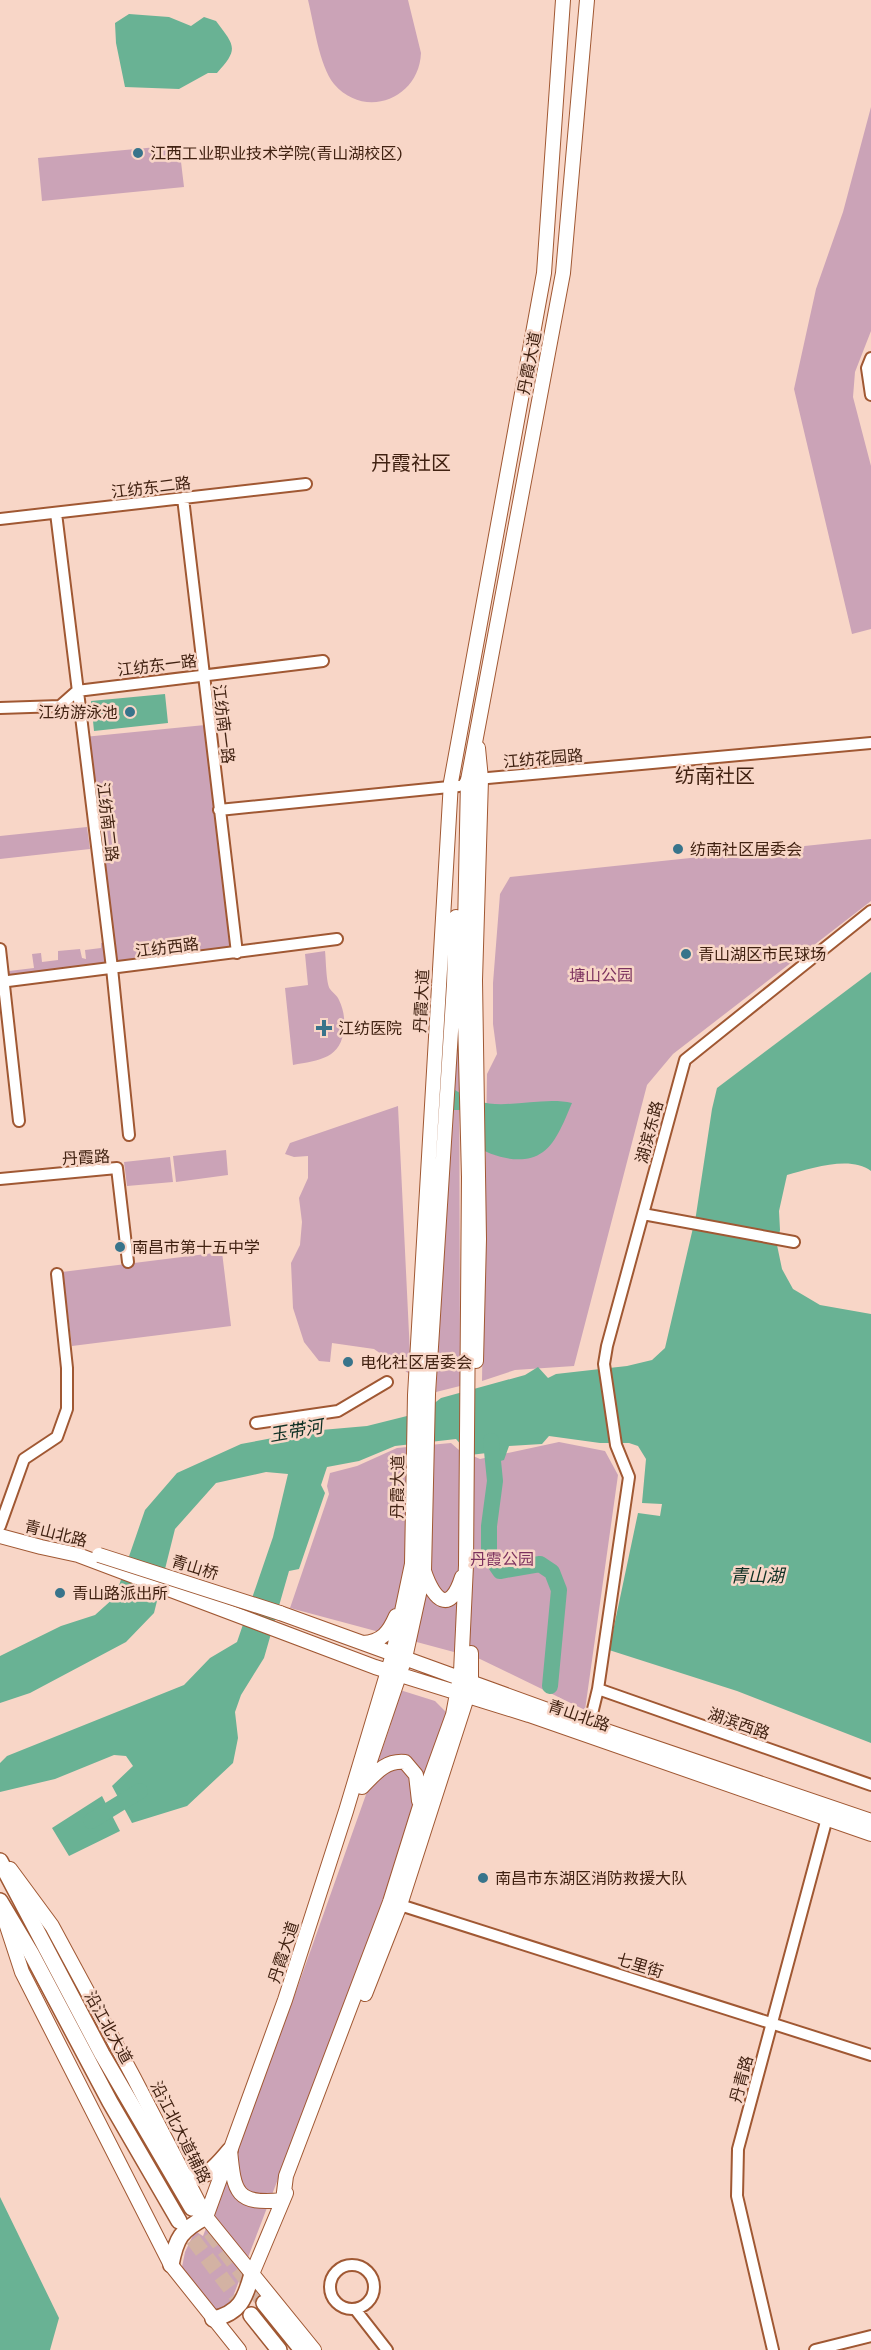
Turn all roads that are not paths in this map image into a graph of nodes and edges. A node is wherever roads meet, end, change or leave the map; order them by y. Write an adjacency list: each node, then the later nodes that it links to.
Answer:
1 (563, 0): 14 (main road, 丹霞大道)
2 (587, 0): 14 (main road, 丹霞大道)
3 (871, 358): 4 (street)
4 (871, 395)
5 (306, 484): 6 (street, 江纺东二路)
6 (183, 498): 7 (street, 江纺东二路); 10 (street, 江纺南一路)
7 (56, 513): 8 (street, 江纺东二路); 11 (street, 江纺南二路)
8 (0, 519)
9 (323, 661): 10 (street, 江纺东一路)
10 (202, 675): 11 (street, 江纺东一路); 15 (street, 江纺南一路)
11 (77, 691): 12 (street, 江纺东一路); 20 (street, 江纺南二路)
12 (0, 708)
13 (871, 743): 14 (street, 江纺花园路)
14 (465, 783): 15 (street, 江纺花园路); 31 (main road, 丹霞大道); 32 (main road, 丹霞大道)
15 (219, 810): 19 (street, 江纺南一路)
16 (871, 911): 25 (street, 湖滨东路)
17 (337, 939): 19 (street, 江纺西路)
18 (0, 949): 21 (street)
19 (237, 953): 20 (street, 江纺西路)
20 (112, 969): 21 (street, 江纺西路); 23 (street, 江纺南二路)
21 (2, 982): 22 (street)
22 (19, 1121)
23 (129, 1135)
24 (0, 1179): 27 (street, 丹霞路)
25 (643, 1214): 26 (street); 47 (street, 湖滨东路)
26 (794, 1242)
27 (129, 1262)
28 (57, 1274): 33 (street)
29 (387, 1382): 30 (street)
30 (256, 1423)
31 (469, 1455): 36 (main road, 丹霞大道); 42 (main road, 丹霞大道)
32 (420, 1464): 37 (main road, 丹霞大道); 38 (main road, 丹霞大道)
33 (0, 1526): 35 (main road, 青山北路)
34 (0, 1536): 35 (main road, 青山北路)
35 (101, 1560): 39 (main road, 青山桥, bridge); 40 (main road, 青山桥)
36 (466, 1565): 37 (main road); 46 (main road, 丹霞大道)
37 (424, 1571): 43 (main road, 丹霞大道)
38 (405, 1597): 41 (main road); 43 (main road, 丹霞大道)
39 (280, 1613): 41 (main road, 青山北路)
40 (276, 1630): 44 (main road, 青山北路)
41 (358, 1642): 43 (main road, 青山北路)
42 (472, 1652): 46 (main road, 丹霞大道); 49 (main road)
43 (399, 1656): 45 (main road, 丹霞大道); 46 (main road, 青山北路)
44 (353, 1659): 45 (main road, 青山北路); 50 (main road)
45 (393, 1673): 48 (main road, 青山北路); 50 (main road, 丹霞大道); 54 (main road, 丹霞大道)
46 (465, 1680): 48 (main road, 丹霞大道); 49 (main road, 青山北路)
47 (598, 1689): 52 (street); 53 (street, 湖滨西路)
48 (462, 1695): 49 (main road, 青山北路); 51 (main road, 丹霞大道); 55 (main road, 丹霞大道)
49 (505, 1701): 51 (main road); 52 (main road, 青山北路)
50 (370, 1729): 66 (main road, 丹霞大道)
51 (457, 1730): 62 (main road, 丹霞大道)
52 (588, 1730): 56 (main road, 青山北路); 57 (main road, 青山北路)
53 (871, 1785)
54 (362, 1787): 55 (main road); 66 (main road, 丹霞大道)
55 (420, 1806): 68 (main road, 丹霞大道)
56 (827, 1818): 58 (main road, 青山北路); 64 (street, 丹青路)
57 (871, 1821)
58 (871, 1834)
59 (0, 1856): 67 (main road, 沿江北大道辅路)
60 (0, 1861): 69 (highway, 沿江北大道)
61 (0, 1901): 71 (highway, 沿江北大道)
62 (400, 1905): 64 (street, 七里街); 68 (main road, 丹霞大道)
63 (0, 1906): 72 (main road)
64 (772, 2022): 65 (street, 七里街); 84 (street, 丹青路)
65 (871, 2055)
66 (231, 2154): 67 (highway); 68 (main road); 70 (main road, 丹霞大道)
67 (185, 2176): 70 (main road, 沿江北大道辅路)
68 (283, 2200): 73 (main road, 丹霞大道)
69 (192, 2208)
70 (206, 2217): 72 (highway); 73 (main road, 沿江北大道辅路)
71 (179, 2221)
72 (171, 2265): 77 (main road)
73 (252, 2274): 77 (highway); 82 (main road, 沿江北大道辅路)
74 (264, 2303): 81 (highway)
75 (355, 2309): 75 (street); 83 (street)
76 (251, 2315): 80 (highway)
77 (213, 2319): 79 (main road)
78 (871, 2336): 85 (street)
79 (239, 2350)
80 (279, 2350)
81 (302, 2350)
82 (314, 2350)
83 (387, 2350)
84 (773, 2350)
85 (815, 2350)

